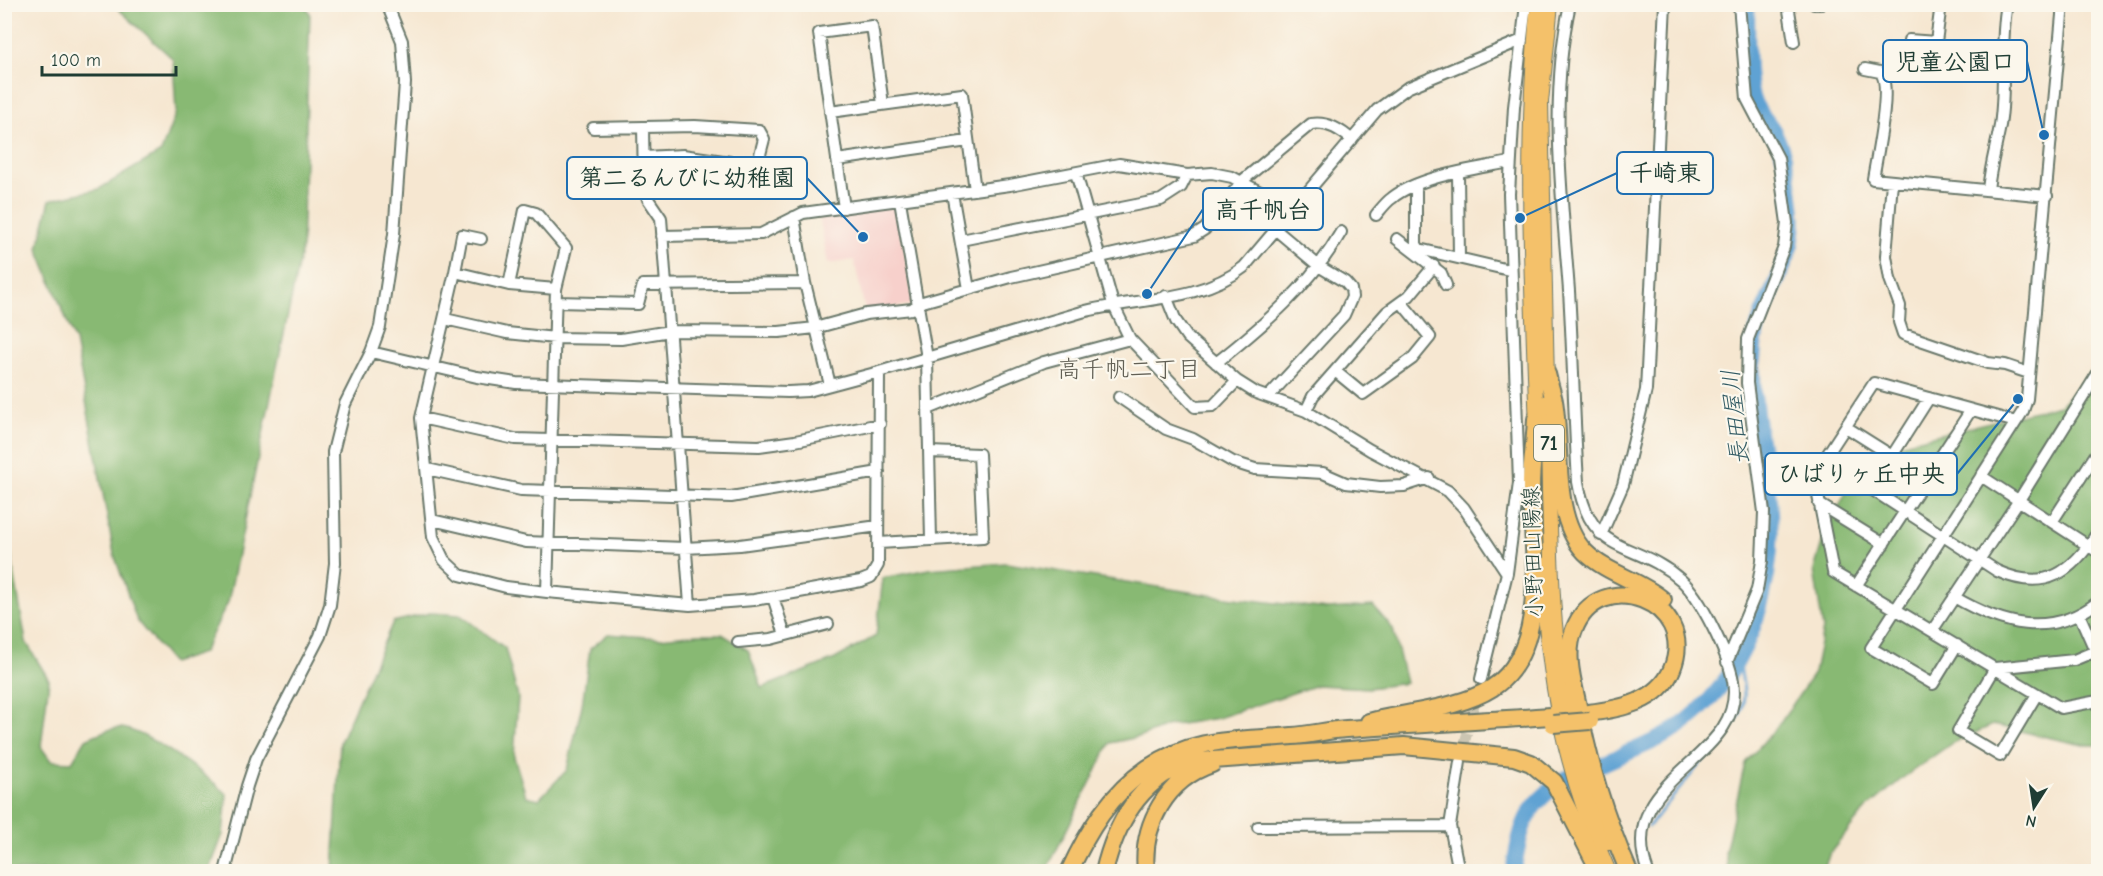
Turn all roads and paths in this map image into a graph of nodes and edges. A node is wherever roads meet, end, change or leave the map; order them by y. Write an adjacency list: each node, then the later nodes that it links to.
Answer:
1 (387, 4): 71 (street)
2 (1526, 4): 14 (street)
3 (1538, 4): 73 (main road, 小野田山陽線 / 71)
4 (1551, 4): 81 (main road, 小野田山陽線 / 71)
5 (1570, 4): 118 (street)
6 (1665, 4): 118 (street)
7 (1739, 4): 142 (street)
8 (1788, 4): 16 (street)
9 (1814, 4): 10 (street)
10 (1821, 4)
11 (1941, 4): 15 (street)
12 (2007, 4): 34 (street)
13 (2063, 4): 36 (street)
14 (1522, 40): 22 (street); 26 (street)
15 (1909, 40)
16 (1794, 42)
17 (1865, 69): 31 (street)
18 (883, 104): 19 (street); 19 (street); 23 (street)
19 (830, 112): 25 (street)
20 (643, 127): 21 (street); 24 (street); 24 (street)
21 (593, 128)
22 (1353, 140): 30 (street); 39 (street)
23 (968, 141): 25 (street); 33 (street)
24 (644, 157): 45 (street)
25 (837, 160): 38 (street)
26 (1510, 162): 28 (street); 53 (street)
27 (1076, 173): 29 (street); 33 (street); 41 (street)
28 (1458, 173): 32 (street); 50 (street)
29 (1187, 175): 30 (street); 41 (street)
30 (1242, 181): 39 (street); 49 (street)
31 (1892, 182): 34 (street); 79 (street)
32 (1416, 186): 40 (street); 50 (street)
33 (975, 190): 35 (street)
34 (1988, 190): 36 (street)
35 (952, 193): 37 (street); 48 (street)
36 (2047, 196): 79 (street)
37 (900, 201): 38 (street); 64 (street)
38 (844, 208): 42 (street)
39 (1292, 209): 43 (street)
40 (1376, 215)
41 (1087, 216): 48 (street); 49 (street)
42 (795, 217): 45 (street); 56 (street)
43 (1276, 230): 51 (street); 61 (street)
44 (1341, 232): 51 (street)
45 (662, 236): 55 (street)
46 (481, 239): 54 (street)
47 (1397, 239): 52 (street)
48 (961, 240): 60 (street)
49 (1100, 258): 60 (street); 65 (street)
50 (1459, 258): 53 (street)
51 (1320, 267): 75 (street); 88 (street)
52 (1434, 267): 58 (street); 63 (street)
53 (1509, 270): 72 (street)
54 (455, 272): 57 (street); 66 (street)
55 (666, 283): 56 (street); 62 (street); 68 (street)
56 (805, 283): 67 (street)
57 (509, 285): 59 (street); 59 (street)
58 (1446, 285)
59 (556, 289): 62 (street)
60 (969, 289): 64 (street)
61 (1166, 296): 65 (street); 75 (street)
62 (556, 302): 69 (street)
63 (1401, 302): 77 (street); 77 (street)
64 (919, 303): 67 (street); 74 (street)
65 (1113, 304): 70 (street); 74 (street)
66 (445, 319): 69 (street); 76 (street)
67 (815, 328): 68 (street); 84 (street)
68 (669, 331): 69 (street); 85 (street)
69 (555, 338): 83 (street)
70 (1130, 339): 82 (street); 90 (street)
71 (371, 352): 76 (street); 156 (street)
72 (1514, 357): 73 (street); 127 (street)
73 (1534, 357): 94 (main road, 小野田山陽線 / 71)
74 (927, 358): 78 (street); 90 (street)
75 (1216, 363): 82 (street)
76 (433, 367): 83 (street); 93 (street)
77 (1335, 370): 91 (street)
78 (879, 372): 84 (street); 96 (street)
79 (2029, 373): 95 (street)
80 (2098, 373): 86 (street)
81 (1546, 374): 147 (highway); 164 (main road, 小野田山陽線 / 71)
82 (1237, 381): 88 (street)
83 (553, 385): 85 (street); 98 (street)
84 (830, 385): 85 (street)
85 (674, 389): 99 (street)
86 (2094, 390): 111 (street)
87 (1119, 397): 107 (street)
88 (1268, 397): 91 (street)
89 (1929, 398): 92 (street); 97 (street); 102 (street)
90 (928, 409): 100 (street)
91 (1306, 411): 107 (street)
92 (1971, 411): 95 (street); 108 (street)
93 (421, 418): 98 (street); 104 (street)
94 (1536, 419): 149 (highway); 163 (main road, 小野田山陽線 / 71)
95 (2016, 422): 106 (street)
96 (880, 424): 99 (street); 105 (street)
97 (1846, 427): 102 (street); 103 (street)
98 (551, 440): 99 (street); 109 (street)
99 (678, 444): 110 (street)
100 (930, 452): 120 (street); 120 (street)
101 (2098, 452): 115 (street)
102 (1892, 456): 108 (street)
103 (1825, 459): 112 (street); 113 (street)
104 (427, 469): 109 (street); 114 (street)
105 (879, 472): 110 (street); 116 (street)
106 (1982, 476): 111 (street); 119 (street)
107 (1429, 478): 127 (street)
108 (1927, 478): 113 (street)
109 (550, 491): 110 (street); 122 (street)
110 (681, 495): 124 (street)
111 (2019, 500): 115 (street); 126 (street)
112 (1819, 504): 123 (street); 128 (street)
113 (1905, 512): 119 (street); 123 (street)
114 (432, 520): 122 (street); 129 (street)
115 (2052, 522): 125 (street)
116 (879, 526): 121 (street); 124 (street)
117 (2098, 532): 125 (street)
118 (1601, 535): 142 (street)
119 (1942, 535): 126 (street); 134 (street)
120 (930, 540): 121 (street)
121 (879, 543): 130 (street)
122 (549, 544): 124 (street); 129 (street)
123 (1884, 544): 128 (street)
124 (685, 548): 133 (street)
125 (2094, 549): 126 (street)
126 (1979, 560): 131 (street)
127 (1507, 573): 144 (street)
128 (1856, 586): 134 (street)
129 (548, 592): 133 (street)
130 (773, 597): 133 (street); 138 (street)
131 (1954, 597): 135 (street); 137 (street)
132 (2098, 602): 135 (street)
133 (690, 605)
134 (1895, 609): 137 (street); 140 (street)
135 (2079, 614): 141 (street)
136 (828, 624): 138 (street)
137 (1932, 631): 140 (street)
138 (784, 635): 139 (street)
139 (738, 642)
140 (1957, 645): 143 (street)
141 (2098, 653): 143 (street)
142 (1727, 662): 166 (street)
143 (1995, 668): 145 (street); 145 (street)
144 (1480, 679)
145 (2037, 694): 146 (street)
146 (2098, 701)
147 (1589, 717): 148 (highway, bridge); 165 (highway)
148 (1552, 720): 149 (highway); 151 (highway)
149 (1345, 729): 150 (highway)
150 (1252, 739): 157 (highway); 158 (highway)
151 (1338, 751): 152 (highway); 162 (highway)
152 (1230, 758): 159 (highway); 160 (highway)
153 (1460, 762): 154 (street)
154 (1450, 826): 155 (street); 161 (street)
155 (1258, 827)
156 (225, 872)
157 (1069, 872)
158 (1097, 872)
159 (1104, 872)
160 (1146, 872)
161 (1459, 872)
162 (1600, 872)
163 (1609, 872)
164 (1622, 872)
165 (1629, 872)
166 (1648, 872)

